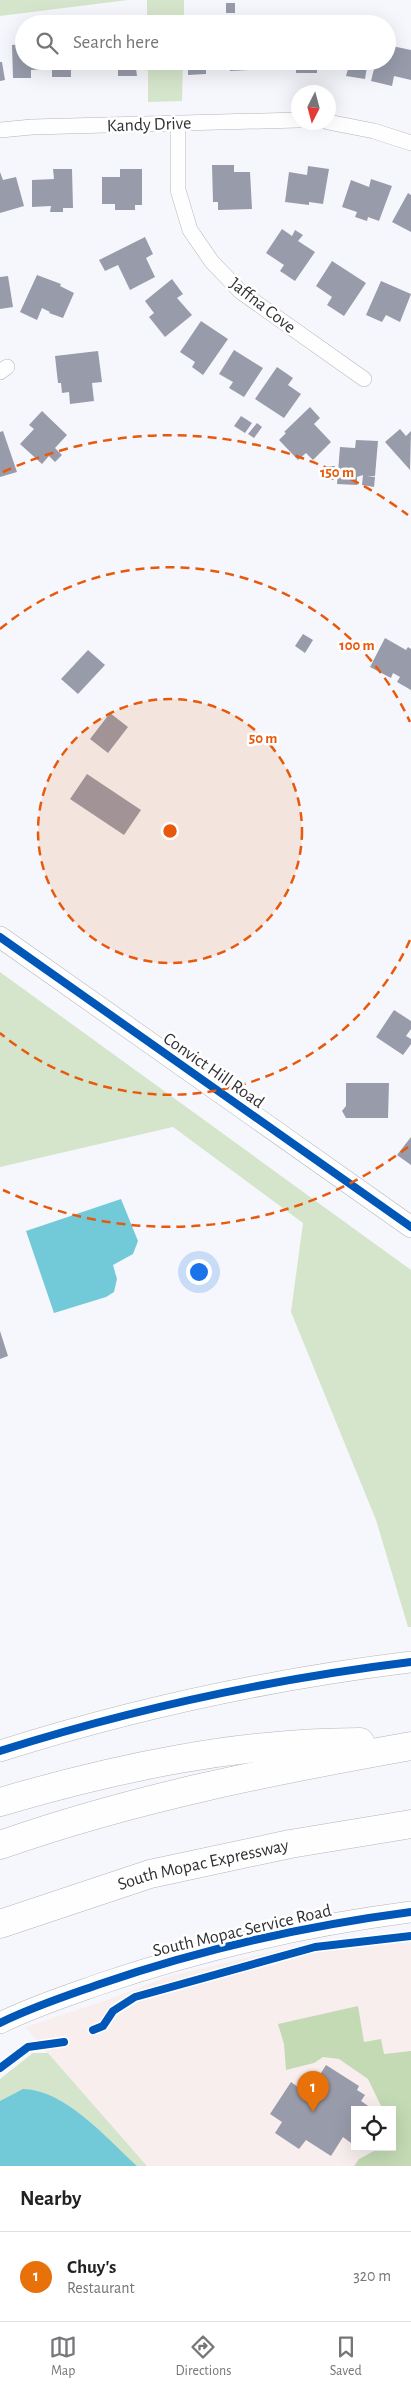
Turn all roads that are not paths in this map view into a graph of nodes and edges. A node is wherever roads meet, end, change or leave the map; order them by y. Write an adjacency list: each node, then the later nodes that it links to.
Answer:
1 (291, 120): 2 (street, Kandy Drive)
2 (178, 123): 4 (street, Kandy Drive); 6 (street, Jaffna Cove)
3 (336, 124): 5 (street)
4 (0, 130)
5 (411, 143)
6 (364, 379)
7 (0, 937): 8 (street, Convict Hill Road)
8 (411, 1227)
9 (411, 1662): 11 (street)
10 (411, 1744): 12 (highway); 14 (highway)
11 (0, 1751)
12 (0, 1802)
13 (411, 1824): 16 (highway, South Mopac Expressway)
14 (0, 1845)
15 (411, 1912): 18 (street, South Mopac Service Road)
16 (12, 1920): 17 (highway, South Mopac Expressway)
17 (0, 1931)
18 (0, 2023)

